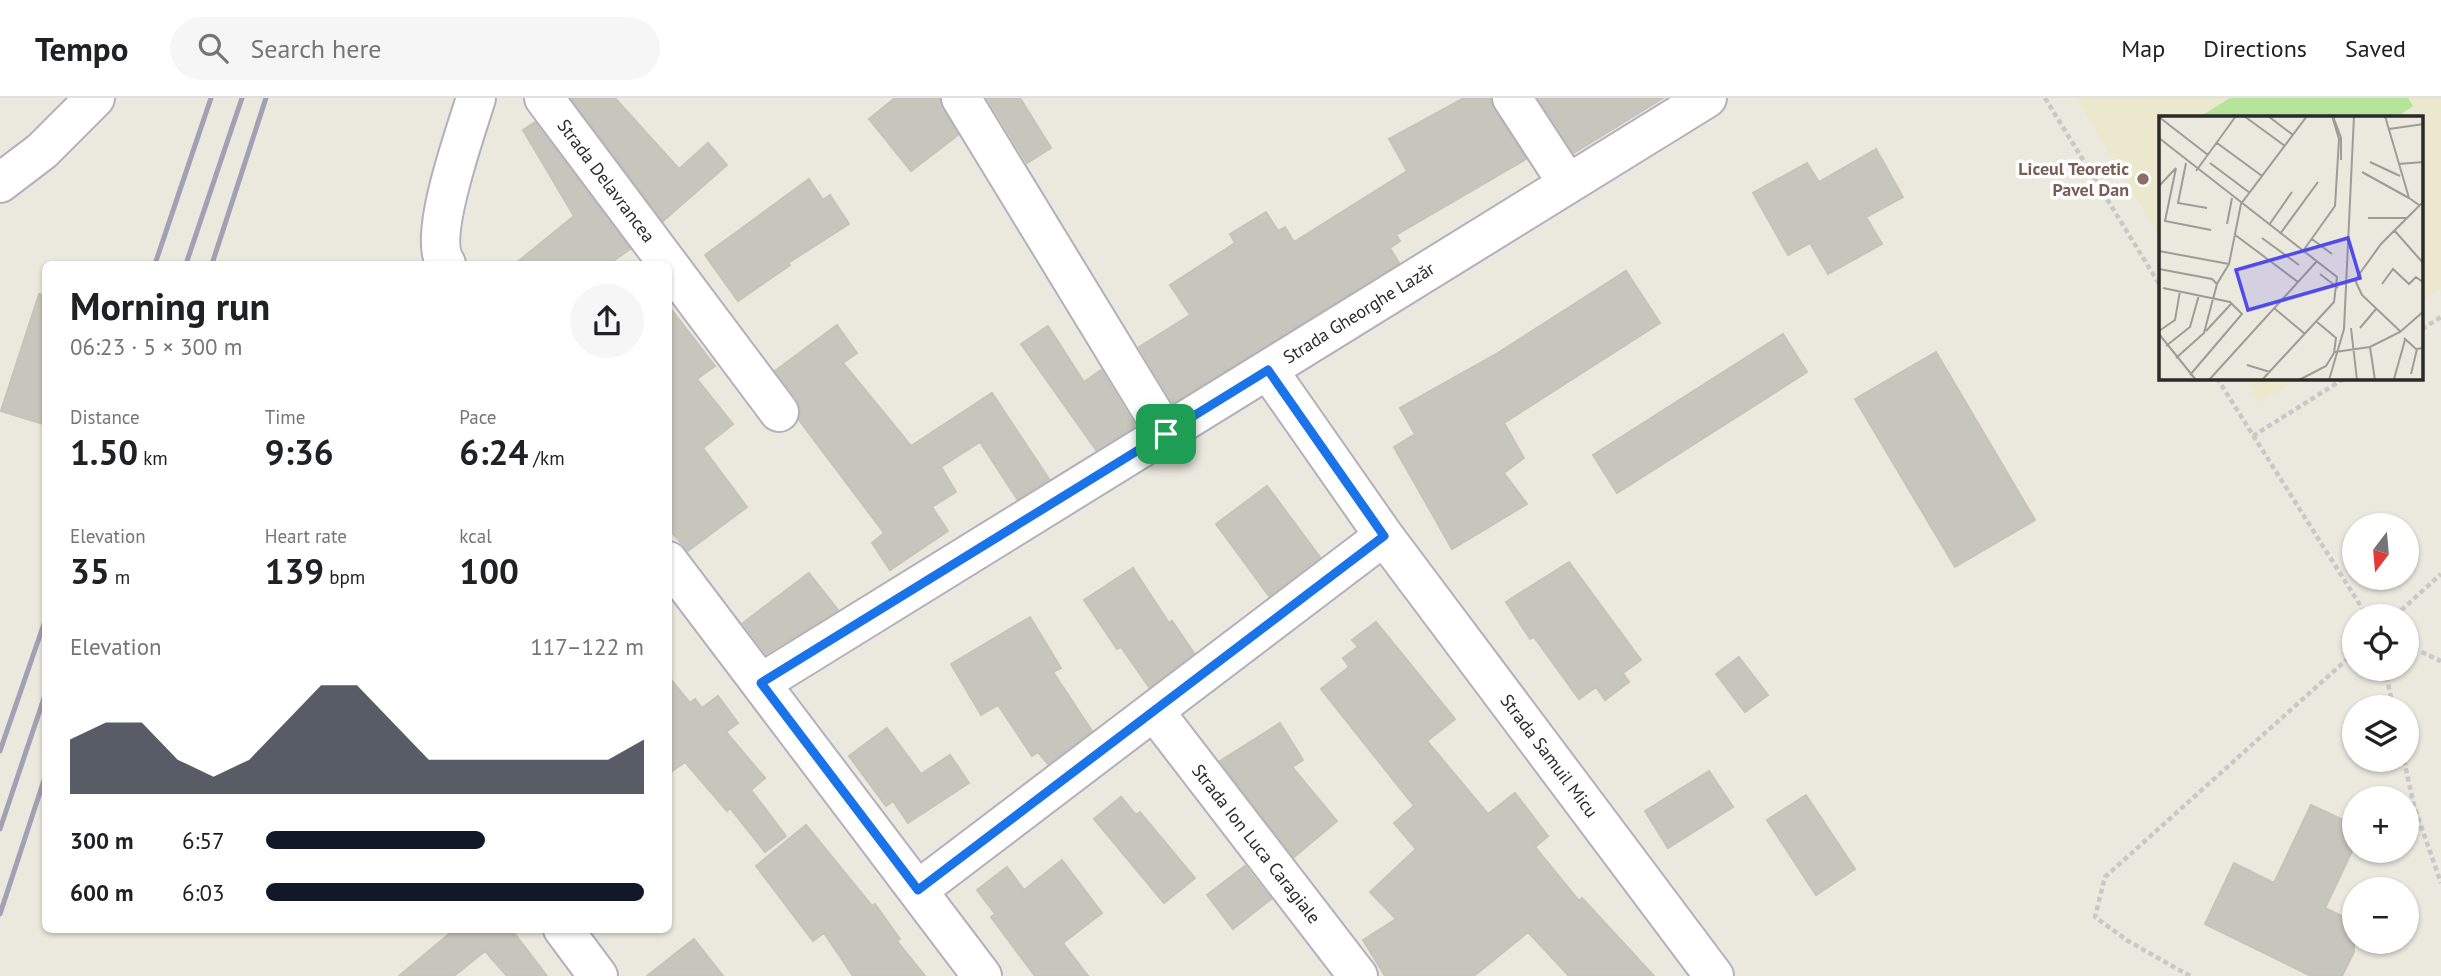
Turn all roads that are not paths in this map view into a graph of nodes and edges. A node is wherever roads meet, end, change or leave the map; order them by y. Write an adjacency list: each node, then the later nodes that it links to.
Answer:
1 (95, 98): 7 (street)
2 (476, 98): 9 (street)
3 (544, 98): 10 (street, Strada Delavrancea)
4 (961, 98): 14 (street)
5 (1512, 98): 8 (street)
6 (1707, 98): 8 (street, Strada Gheorghe Lazăr)
7 (0, 183)
8 (1568, 184): 12 (street, Strada Gheorghe Lazăr)
9 (444, 251)
10 (666, 261)
11 (672, 269): 13 (street, Strada Delavrancea)
12 (1268, 370): 14 (street, Strada Gheorghe Lazăr); 15 (street, Strada Samuil Micu)
13 (779, 412)
14 (1166, 434): 17 (street, Strada Gheorghe Lazăr)
15 (1384, 536): 18 (street); 24 (street, Strada Samuil Micu)
16 (672, 566): 17 (street)
17 (761, 683): 19 (street)
18 (1154, 711): 19 (street); 23 (street, Strada Ion Luca Caragiale)
19 (918, 890): 21 (street)
20 (566, 933): 22 (street)
21 (978, 974)
22 (598, 976)
23 (1358, 976)
24 (1714, 976)

